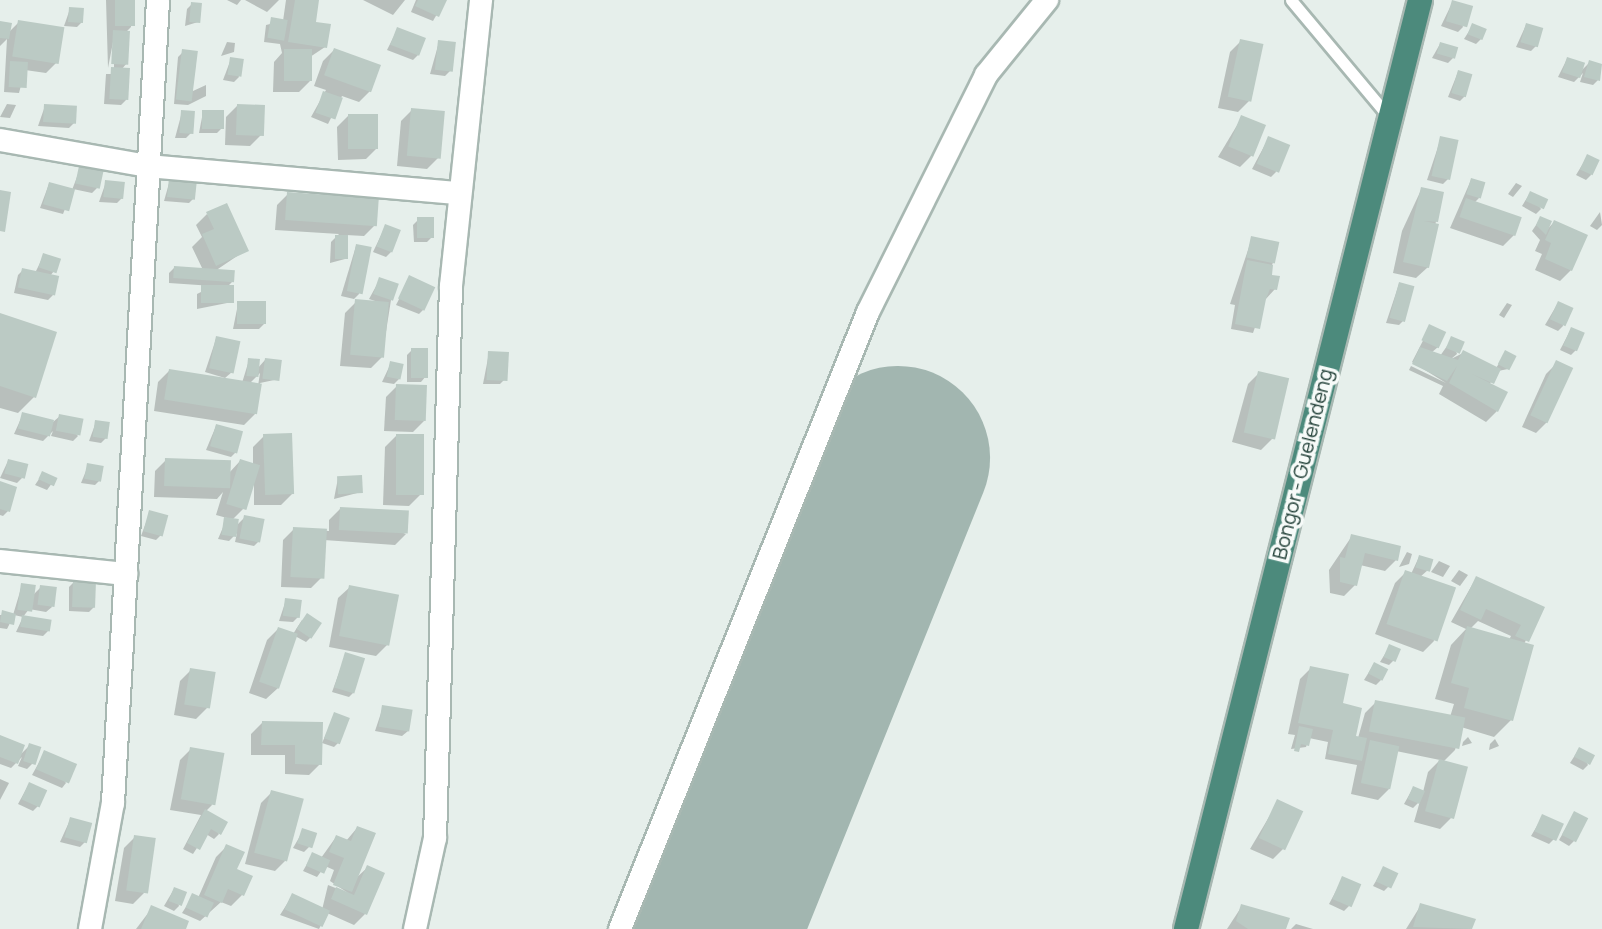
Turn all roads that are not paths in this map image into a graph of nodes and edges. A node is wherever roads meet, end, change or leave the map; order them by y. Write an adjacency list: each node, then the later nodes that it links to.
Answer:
1 (158, 0): 8 (street)
2 (481, 0): 9 (street)
3 (1047, 0): 14 (street)
4 (1291, 0): 6 (lane)
5 (1420, 0): 6 (highway, Bongor - Guelendeng)
6 (1389, 117): 15 (highway, Bongor - Guelendeng)
7 (0, 140): 8 (street)
8 (147, 166): 9 (street); 11 (street)
9 (457, 193): 13 (street)
10 (0, 561): 11 (street)
11 (126, 574): 12 (street)
12 (90, 929)
13 (415, 929)
14 (620, 929)
15 (1186, 929)

